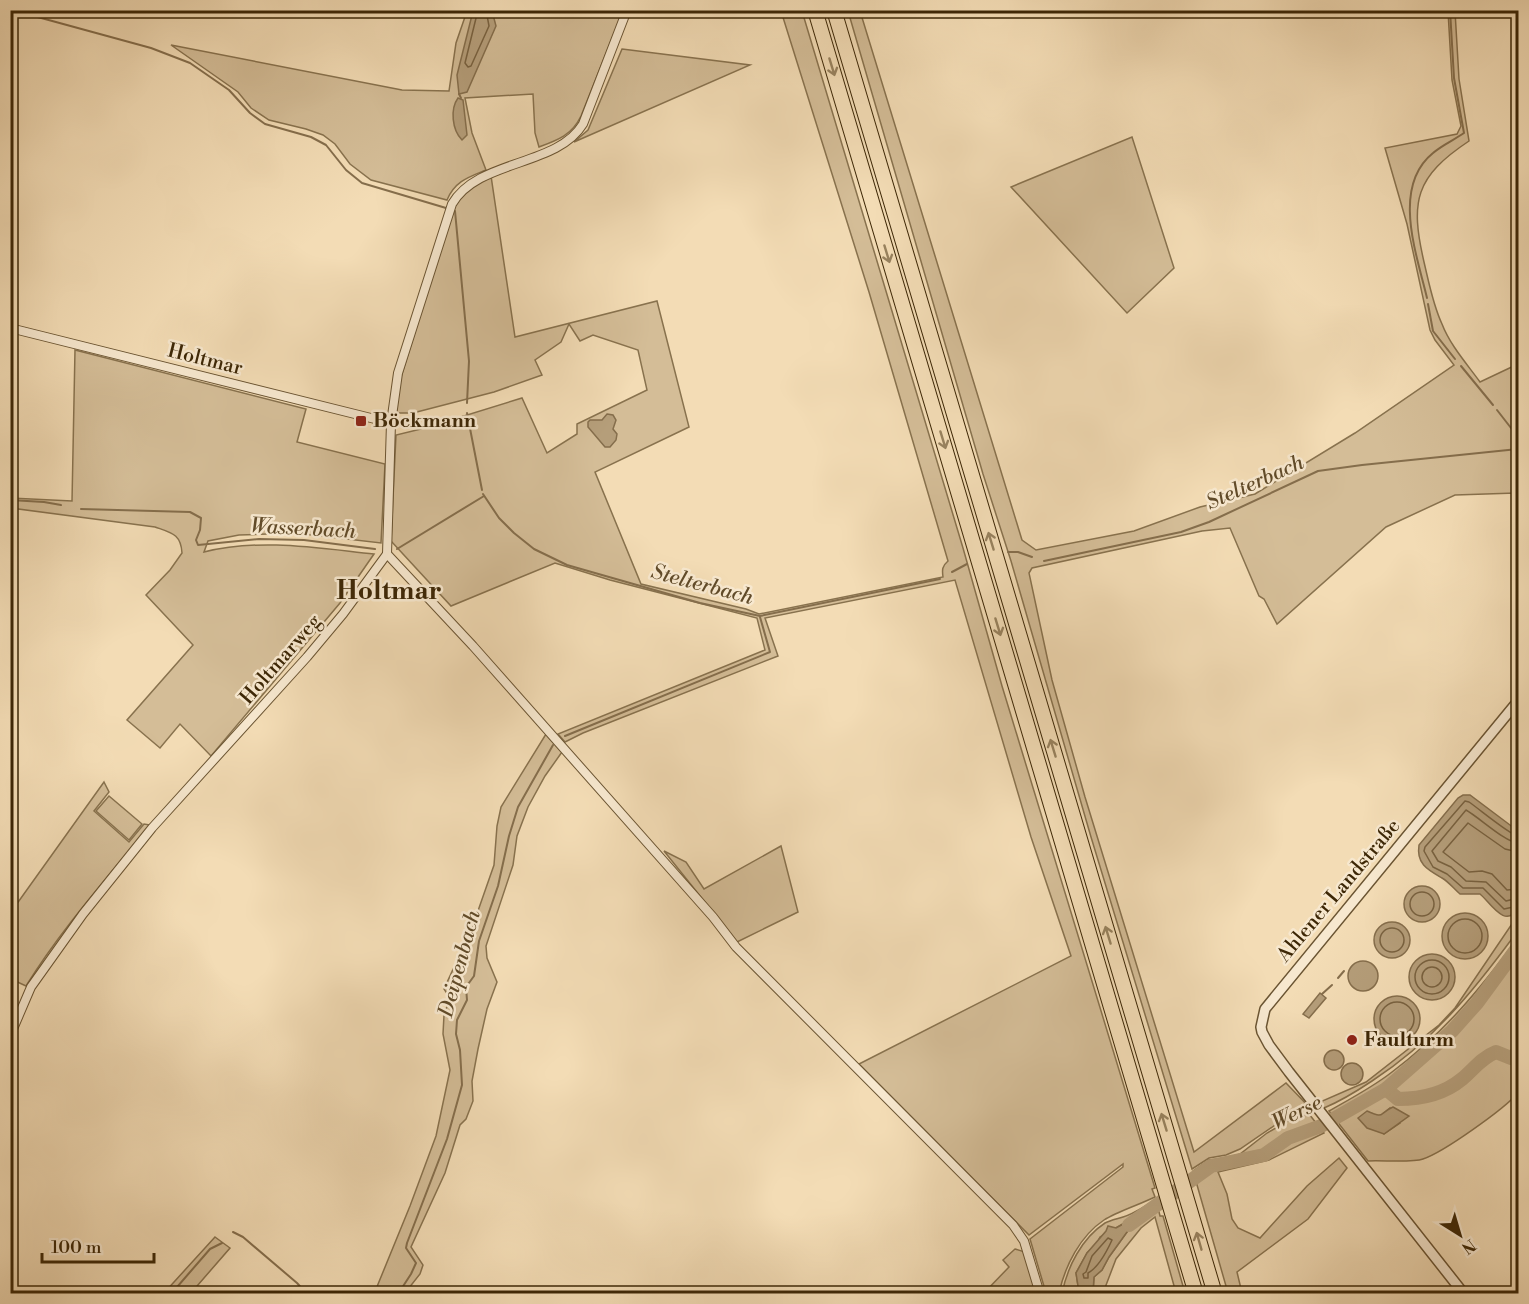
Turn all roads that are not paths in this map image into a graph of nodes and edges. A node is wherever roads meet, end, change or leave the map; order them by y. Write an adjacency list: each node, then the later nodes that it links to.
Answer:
1 (627, 10): 5 (street)
2 (815, 10): 10 (highway, one-way to 10)
3 (834, 10): 11 (highway, one-way to 3)
4 (10, 328): 5 (street, Holtmar)
5 (391, 423): 6 (street)
6 (387, 554): 8 (street, Holtmarweg); 9 (street)
7 (1518, 701): 12 (street, Ahlener Landstraße)
8 (10, 1036)
9 (1040, 1293)
10 (1196, 1293)
11 (1215, 1293)
12 (1464, 1293)

